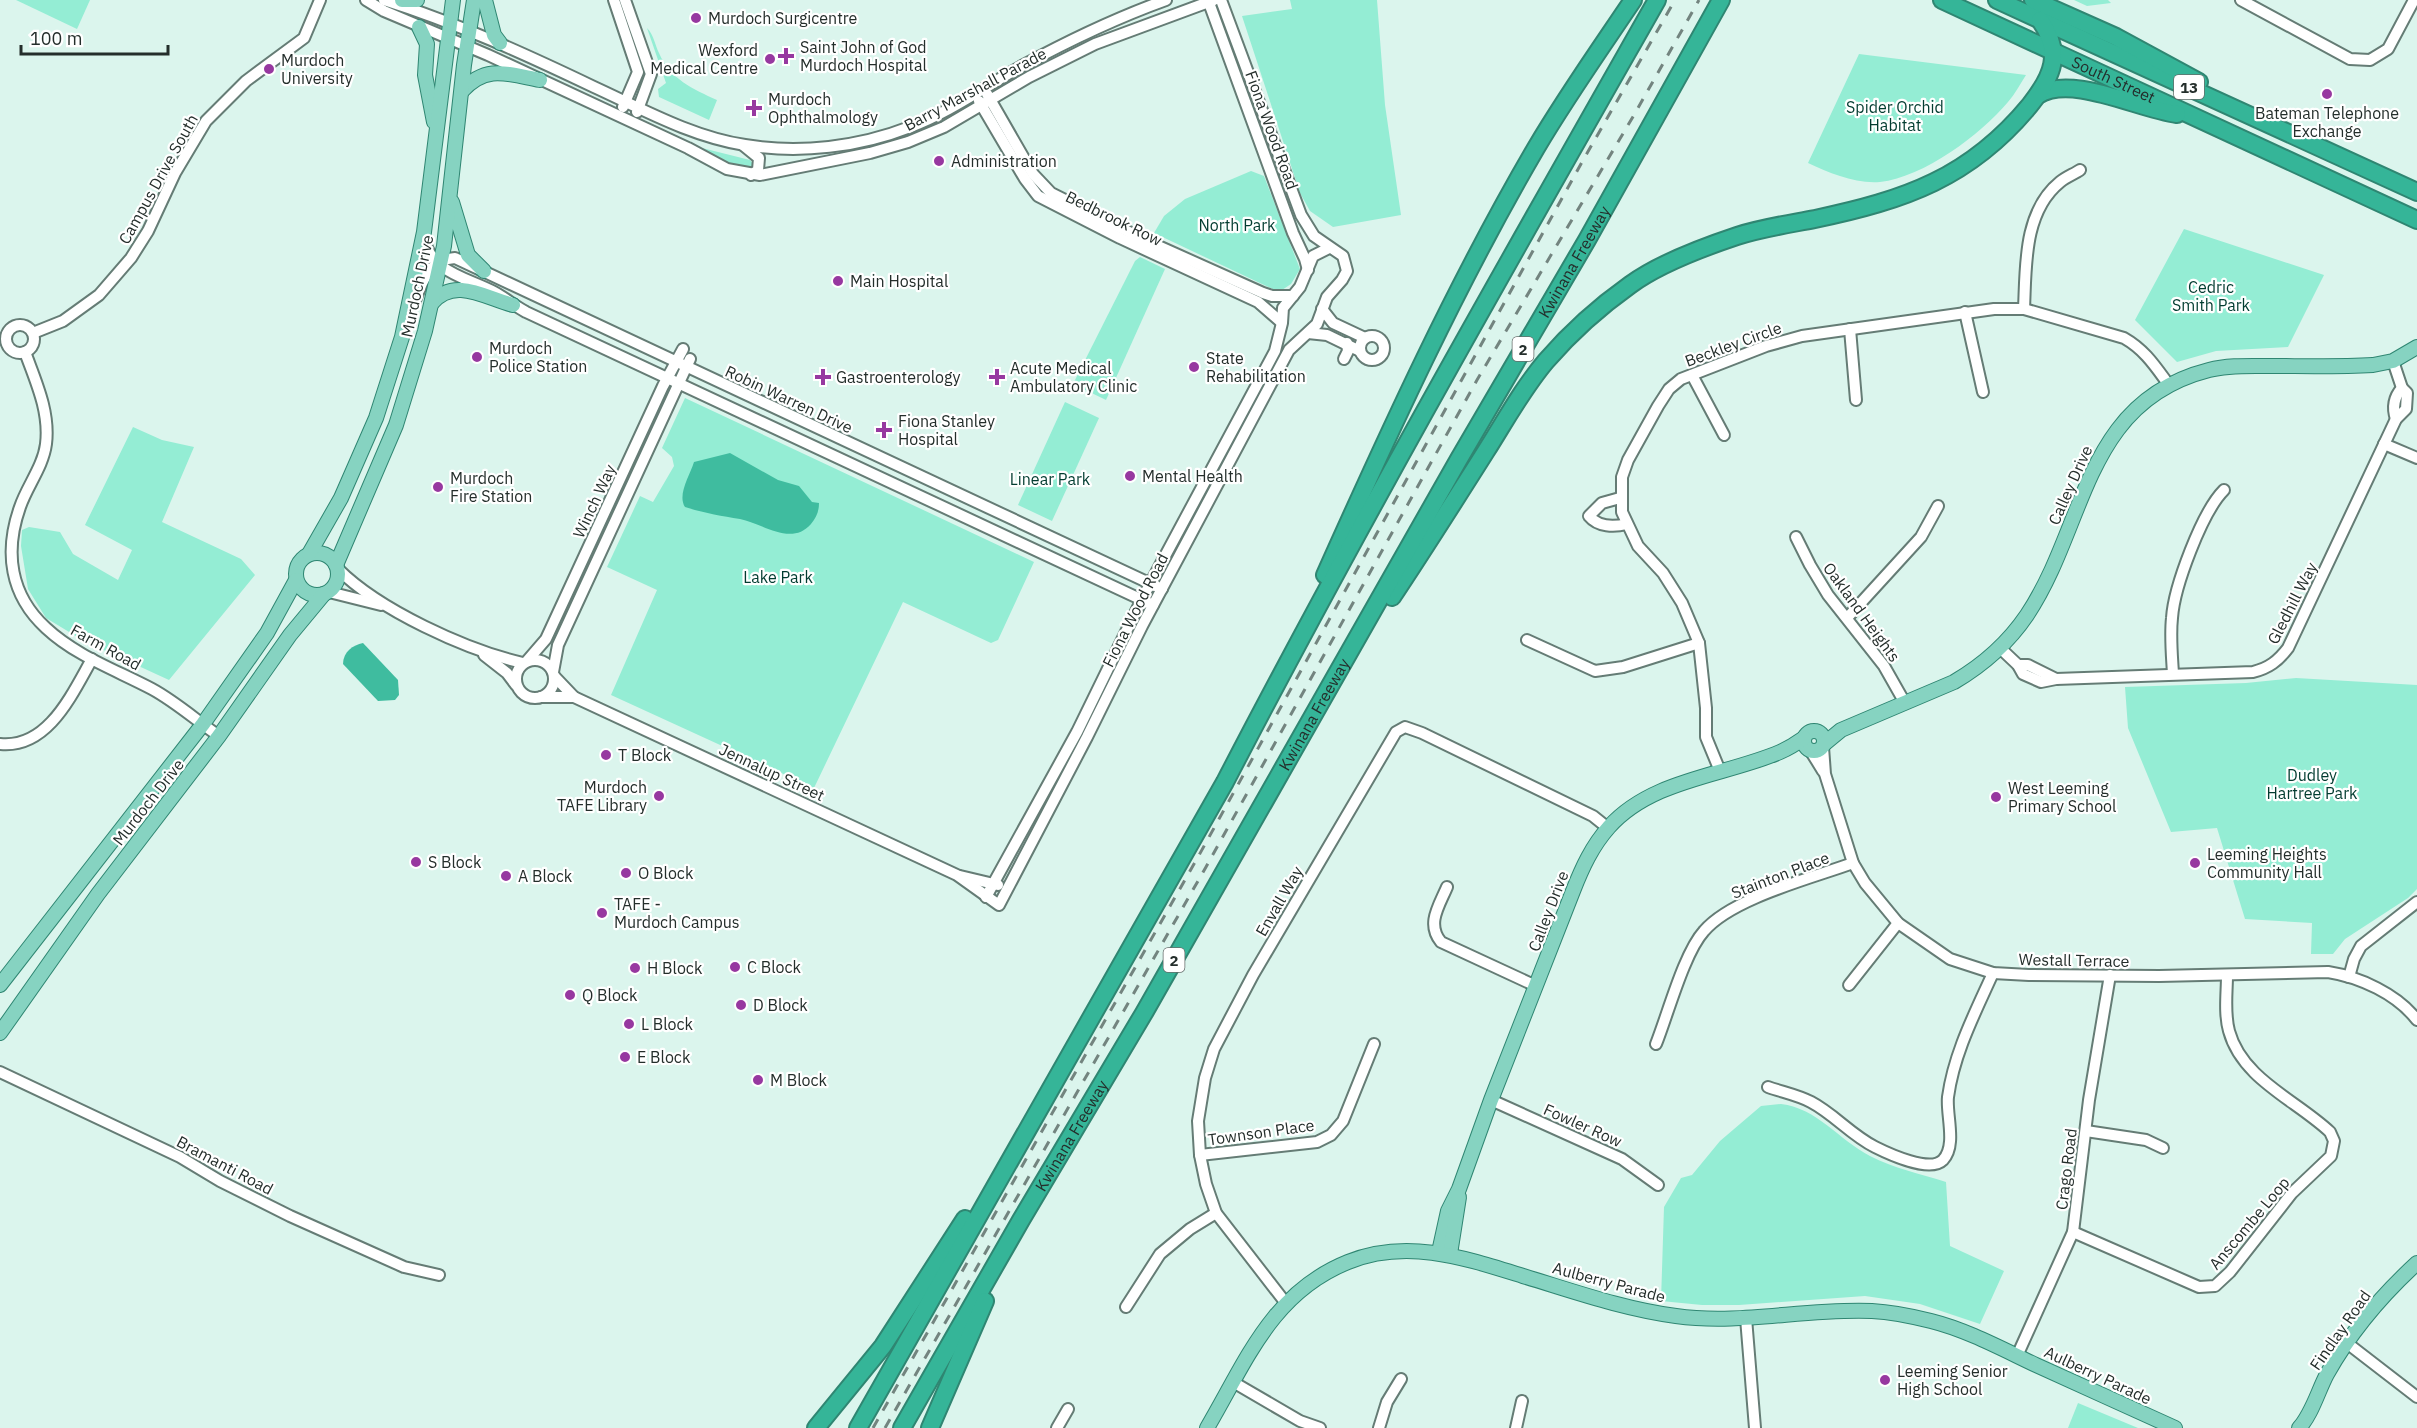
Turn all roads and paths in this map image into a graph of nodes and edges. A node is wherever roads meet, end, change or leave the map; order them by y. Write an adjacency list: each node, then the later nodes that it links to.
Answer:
1 (320, 0): 67 (street, Campus Drive South)
2 (366, 0): 24 (street, Barry Marshall Parade)
3 (384, 0): 23 (street, Barry Marshall Parade)
4 (402, 0): 5 (main road)
5 (417, 0)
6 (453, 0): 23 (main road, Murdoch Drive)
7 (474, 0): 25 (main road, Murdoch Drive)
8 (485, 0): 27 (main road)
9 (614, 0): 34 (street)
10 (625, 0): 36 (street)
11 (1166, 0): 32 (street, Barry Marshall Parade)
12 (1221, 0): 52 (street, Fiona Wood Road)
13 (1633, 0): 118 (highway)
14 (1657, 0): 118 (highway)
15 (1721, 0): 119 (highway, Kwinana Freeway / 2)
16 (1942, 0): 29 (highway, South Street / 13)
17 (1997, 0): 22 (highway, South Street / 13)
18 (2033, 0): 39 (highway)
19 (2241, 0): 20 (street)
20 (2414, 0)
21 (1210, 1): 35 (street, Barry Marshall Parade); 55 (street, Fiona Wood Road)
22 (2040, 20): 29 (highway); 39 (highway, South Street / 13)
23 (450, 22): 25 (street, Barry Marshall Parade); 26 (main road, Murdoch Drive)
24 (419, 27): 26 (street, Barry Marshall Parade); 41 (main road)
25 (470, 30): 27 (street, Barry Marshall Parade); 28 (main road, Murdoch Drive)
26 (448, 38): 28 (street, Barry Marshall Parade); 41 (main road, Murdoch Drive)
27 (500, 43): 34 (street, Barry Marshall Parade)
28 (467, 46): 30 (street, Barry Marshall Parade); 31 (main road, Murdoch Drive)
29 (2053, 52): 33 (highway); 38 (highway, South Street / 13)
30 (540, 80): 31 (main road); 37 (street, Barry Marshall Parade)
31 (462, 91): 48 (main road, Murdoch Drive)
32 (979, 92): 35 (street, Bedbrook Row); 42 (street, Barry Marshall Parade)
33 (2038, 95): 38 (highway); 119 (highway)
34 (626, 102): 36 (street, Barry Marshall Parade); 37 (street)
35 (986, 103): 46 (street, Barry Marshall Parade); 51 (street, Bedbrook Row)
36 (639, 108): 40 (street); 42 (street, Barry Marshall Parade)
37 (619, 116): 40 (street, Barry Marshall Parade)
38 (2196, 116): 45 (highway, South Street / 13)
39 (2256, 117): 43 (highway, South Street / 13)
40 (633, 122): 46 (street, Barry Marshall Parade)
41 (436, 136): 50 (main road, Murdoch Drive)
42 (743, 145): 46 (street)
43 (2320, 147): 45 (highway); 47 (highway, South Street / 13)
44 (2080, 170): 61 (street)
45 (2312, 171): 49 (highway, South Street / 13)
46 (751, 175)
47 (2417, 192)
48 (450, 198): 53 (main road, Murdoch Drive); 54 (main road)
49 (2417, 220)
50 (424, 232): 53 (street); 63 (main road, Murdoch Drive)
51 (1145, 245): 57 (street, Bedbrook Row); 65 (street, Bedbrook Row)
52 (1329, 248): 55 (street, Fiona Wood Road); 60 (street, Fiona Wood Road)
53 (439, 263): 54 (street); 58 (main road, Murdoch Drive); 59 (street, Robin Warren Drive); 63 (street)
54 (484, 271): 56 (street)
55 (1308, 271): 57 (street, Fiona Wood Road)
56 (530, 292): 64 (street); 75 (street)
57 (1293, 296): 65 (street, Fiona Wood Road)
58 (432, 303): 59 (main road); 86 (main road, Murdoch Drive)
59 (513, 305): 64 (street, Robin Warren Drive)
60 (1322, 309): 68 (street, Fiona Wood Road); 69 (street)
61 (2024, 309): 62 (street, Beckley Circle); 82 (street, Beckley Circle)
62 (1965, 312): 66 (street, Beckley Circle); 83 (street)
63 (407, 319): 85 (main road, Murdoch Drive)
64 (539, 319): 80 (street, Robin Warren Drive)
65 (1282, 323): 68 (street); 102 (street, Fiona Wood Road)
66 (1850, 329): 81 (street, Beckley Circle); 84 (street)
67 (33, 333): 70 (street, Campus Drive South); 74 (street)
68 (1307, 333): 71 (street); 103 (street, Fiona Wood Road)
69 (1365, 338): 73 (street); 77 (street)
70 (3, 343): 74 (street, Campus Drive South)
71 (1347, 343): 73 (street); 76 (street)
72 (2417, 347): 78 (main road, Calley Drive)
73 (1360, 351): 77 (street)
74 (25, 352): 113 (street, Farm Road)
75 (662, 356): 80 (street); 80 (street)
76 (1344, 359)
77 (1372, 360): 79 (street)
78 (2393, 361): 82 (main road, Calley Drive); 88 (street, Gledhill Way)
79 (1365, 369)
80 (676, 371): 91 (street, Robin Warren Drive); 94 (street, Robin Warren Drive); 114 (street, Winch Way); 115 (street, Winch Way)
81 (1692, 375): 87 (street); 92 (street, Beckley Circle)
82 (2169, 385): 111 (main road, Calley Drive)
83 (1983, 392)
84 (1856, 399)
85 (376, 418): 86 (main road); 99 (main road, Murdoch Drive)
86 (396, 425): 100 (main road, Murdoch Drive)
87 (1724, 435)
88 (2384, 444): 89 (street); 116 (street, Gledhill Way)
89 (2417, 458)
90 (2224, 490): 116 (street)
91 (955, 493): 94 (street); 95 (street, Robin Warren Drive)
92 (1620, 498): 96 (street, Beckley Circle); 96 (street)
93 (1938, 506): 108 (street)
94 (948, 510): 97 (street, Robin Warren Drive)
95 (1003, 515): 97 (street); 102 (street, Robin Warren Drive)
96 (1626, 524): 110 (street, Beckley Circle)
97 (995, 532): 105 (street, Robin Warren Drive)
98 (1797, 537): 108 (street, Oakland Heights)
99 (309, 554): 100 (main road); 101 (main road, Murdoch Drive)
100 (337, 567): 104 (main road, Murdoch Drive); 107 (street, Jennalup Street)
101 (296, 580): 104 (main road); 123 (main road, Murdoch Drive)
102 (1151, 584): 103 (street, Robin Warren Drive); 105 (street, Fiona Wood Road)
103 (1162, 589): 106 (street, Fiona Wood Road)
104 (327, 593): 107 (street, Jennalup Street); 125 (main road, Murdoch Drive)
105 (1142, 599): 106 (street, Robin Warren Drive); 124 (street, Fiona Wood Road)
106 (1153, 605): 124 (street, Fiona Wood Road)
107 (387, 607): 112 (street, Jennalup Street)
108 (1847, 618): 122 (street, Oakland Heights)
109 (1527, 640): 110 (street)
110 (1699, 643): 128 (street, Beckley Circle)
111 (2000, 648): 116 (street, Gledhill Way); 122 (main road, Calley Drive)
112 (480, 652): 114 (street, Jennalup Street); 117 (street, Jennalup Street)
113 (92, 659): 123 (street, Farm Road); 127 (street)
114 (525, 662): 115 (street, Jennalup Street); 117 (street)
115 (553, 674): 120 (street); 121 (street, Jennalup Street)
116 (2173, 674)
117 (516, 685): 120 (street, Jennalup Street)
118 (1273, 690): 151 (highway)
119 (1324, 696): 159 (highway, Kwinana Freeway / 2)
120 (541, 697): 121 (street, Jennalup Street)
121 (574, 697): 131 (street, Jennalup Street)
122 (1905, 703): 126 (main road, Calley Drive)
123 (203, 724): 125 (street, Farm Road); 143 (main road, Murdoch Drive)
124 (1082, 734): 132 (street, Fiona Wood Road); 134 (street, Fiona Wood Road)
125 (219, 736): 147 (main road, Murdoch Drive)
126 (1814, 743): 128 (main road, Calley Drive); 130 (street, Westall Terrace)
127 (0, 744)
128 (1720, 771): 129 (main road, Calley Drive)
129 (1608, 828): 145 (main road, Calley Drive); 156 (street, Envall Way)
130 (1853, 863): 138 (street, Westall Terrace); 149 (street, Stainton Place)
131 (957, 875): 132 (street, Jennalup Street); 135 (street, Jennalup Street)
132 (993, 883): 134 (street, Jennalup Street); 135 (street, Fiona Wood Road)
133 (1447, 887): 145 (street)
134 (1006, 889): 137 (street, Fiona Wood Road)
135 (986, 897): 137 (street, Jennalup Street)
136 (2417, 902): 142 (street)
137 (999, 905)
138 (1898, 923): 139 (street, Westall Terrace); 144 (street)
139 (1994, 973): 140 (street, Westall Terrace); 152 (street)
140 (2110, 975): 141 (street, Westall Terrace); 154 (street, Crago Road)
141 (2227, 975): 142 (street, Westall Terrace); 160 (street, Anscombe Loop)
142 (2349, 976): 146 (street, Westall Terrace)
143 (0, 985)
144 (1849, 985)
145 (1536, 986): 153 (main road, Calley Drive)
146 (2417, 1020)
147 (0, 1033)
148 (1374, 1044): 156 (street, Townson Place)
149 (1656, 1044)
150 (0, 1072): 163 (street, Bramanti Road)
151 (1054, 1082): 175 (highway); 176 (highway)
152 (1768, 1087)
153 (1491, 1100): 157 (street, Fowler Row); 161 (main road, Calley Drive)
154 (2086, 1131): 155 (street); 160 (street, Crago Road)
155 (2163, 1148)
156 (1200, 1155): 158 (street, Envall Way)
157 (1658, 1185)
158 (1216, 1213): 164 (street, Envall Way); 165 (street)
159 (1021, 1221): 177 (highway, Kwinana Freeway / 2); 178 (highway)
160 (2073, 1232): 168 (street, Crago Road)
161 (1444, 1253): 164 (main road, Aulberry Parade); 166 (main road, Aulberry Parade)
162 (2417, 1263): 167 (main road, Findlay Road)
163 (439, 1275)
164 (1285, 1302): 170 (main road, Aulberry Parade)
165 (1126, 1307)
166 (1746, 1318): 168 (main road, Aulberry Parade); 184 (street)
167 (2347, 1343): 171 (street); 174 (main road, Findlay Road)
168 (2017, 1356): 185 (main road, Aulberry Parade)
169 (1401, 1379): 182 (street)
170 (1233, 1382): 180 (main road, Aulberry Parade); 181 (street)
171 (2417, 1397)
172 (1522, 1401): 183 (street)
173 (1068, 1408): 179 (street)
174 (2301, 1427)
175 (816, 1428)
176 (858, 1428)
177 (902, 1428)
178 (930, 1428)
179 (1057, 1428)
180 (1207, 1428)
181 (1320, 1428)
182 (1379, 1428)
183 (1516, 1428)
184 (1755, 1428)
185 (2175, 1428)

